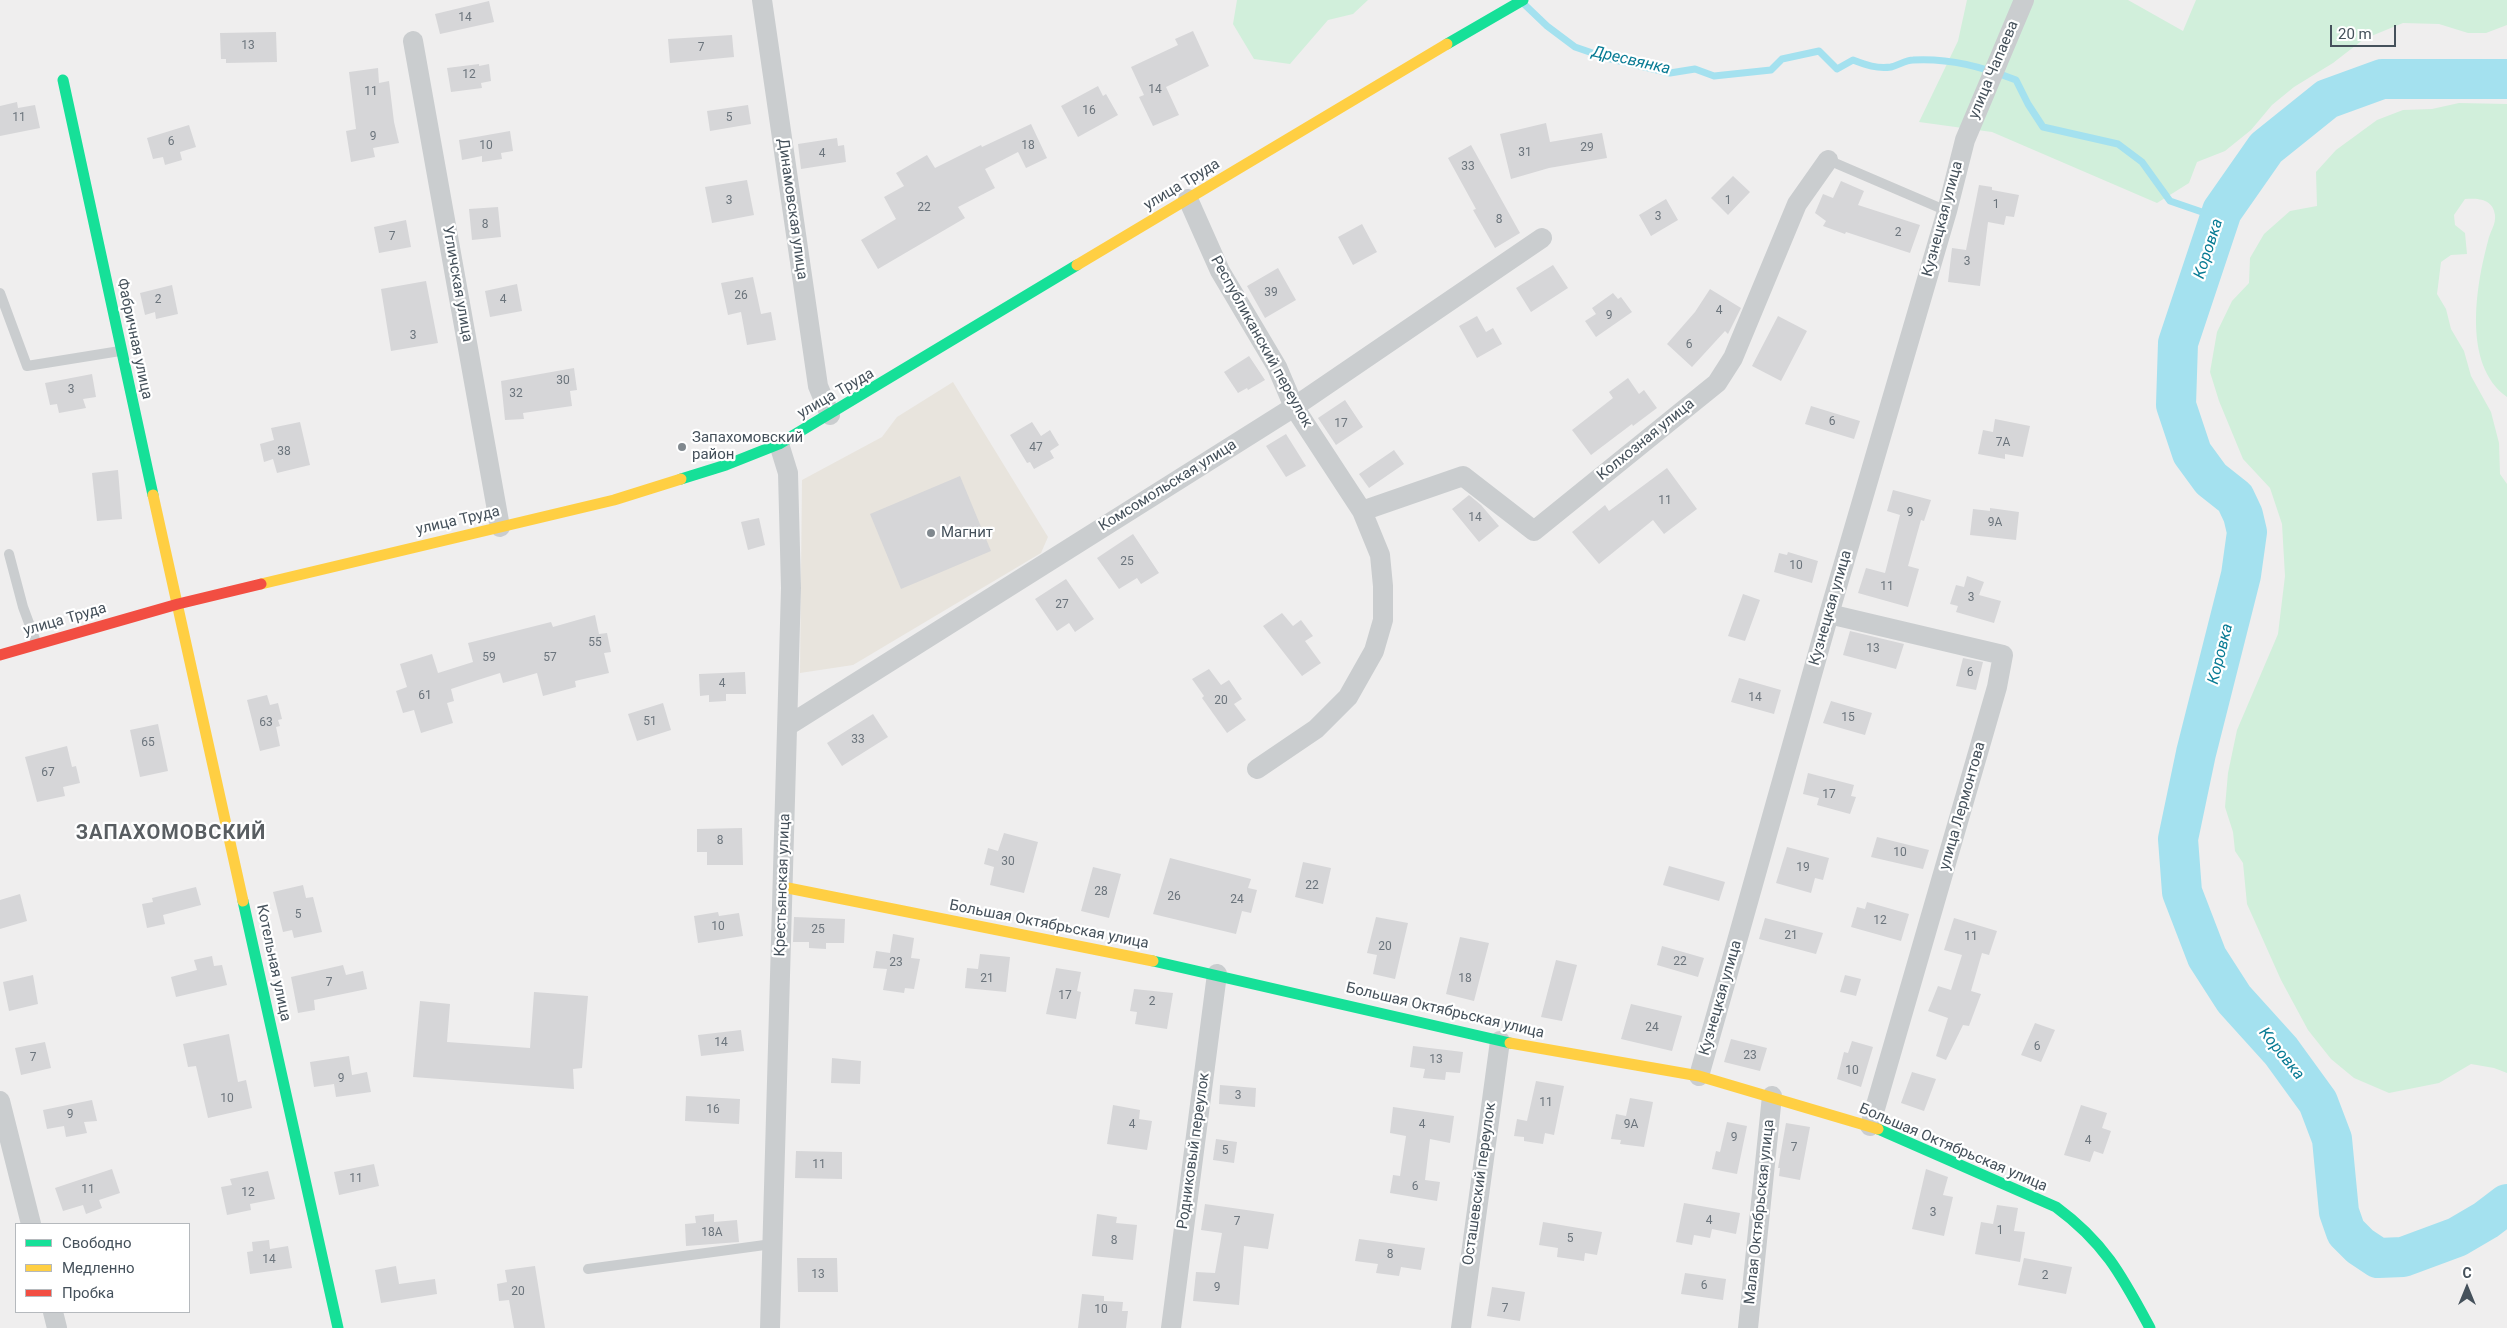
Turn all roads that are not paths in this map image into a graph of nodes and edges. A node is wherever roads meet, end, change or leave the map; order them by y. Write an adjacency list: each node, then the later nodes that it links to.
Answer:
1 (762, 0): 14 (street, Динамовская улица)
2 (1523, 0): 8 (street, улица Труда)
3 (2024, 0): 6 (street, улица Чапаева)
4 (413, 41): 17 (street, Угличская улица)
5 (63, 80): 12 (street, Фабричная улица)
6 (1965, 140): 9 (street, Кузнецкая улица)
7 (1828, 160): 9 (lane); 16 (street, Колхозная улица)
8 (1188, 199): 13 (street, Республиканский переулок); 14 (street, улица Труда)
9 (1947, 211): 20 (street, Кузнецкая улица)
10 (1542, 238): 13 (street, Комсомольская улица)
11 (0, 293): 12 (lane)
12 (120, 351): 19 (street, Фабричная улица)
13 (1294, 407): 16 (street, Республиканский переулок); 23 (street, Комсомольская улица)
14 (830, 415): 15 (street, улица Труда)
15 (778, 444): 17 (street, улица Труда); 23 (street, Крестьянская улица)
16 (1362, 510): 24 (street, Республиканский переулок)
17 (500, 527): 19 (street, улица Труда)
18 (9, 554): 21 (lane)
19 (178, 604): 21 (street, улица Труда); 37 (street, Котельная улица)
20 (1830, 614): 28 (street, Кузнецкая улица); 31 (street, улица Лермонтова)
21 (36, 643): 22 (street, улица Труда)
22 (0, 655)
23 (789, 725): 25 (street, Крестьянская улица)
24 (1256, 769)
25 (783, 887): 26 (street, Большая Октябрьская улица); 33 (street, Крестьянская улица)
26 (1217, 974): 27 (street, Большая Октябрьская улица); 39 (street, Родниковый переулок)
27 (1500, 1041): 28 (street, Большая Октябрьская улица); 40 (street, Осташевский переулок)
28 (1699, 1076): 29 (street, Большая Октябрьская улица)
29 (1772, 1096): 31 (street, Большая Октябрьская улица); 41 (street, Малая Октябрьская улица)
30 (0, 1101): 32 (street)
31 (1870, 1126): 42 (street, Большая Октябрьская улица)
32 (31, 1223)
33 (772, 1244): 34 (lane); 38 (street, Крестьянская улица)
34 (588, 1269)
35 (53, 1313): 36 (street)
36 (57, 1328)
37 (338, 1328)
38 (770, 1328)
39 (1170, 1328)
40 (1461, 1328)
41 (1748, 1328)
42 (2150, 1328)

